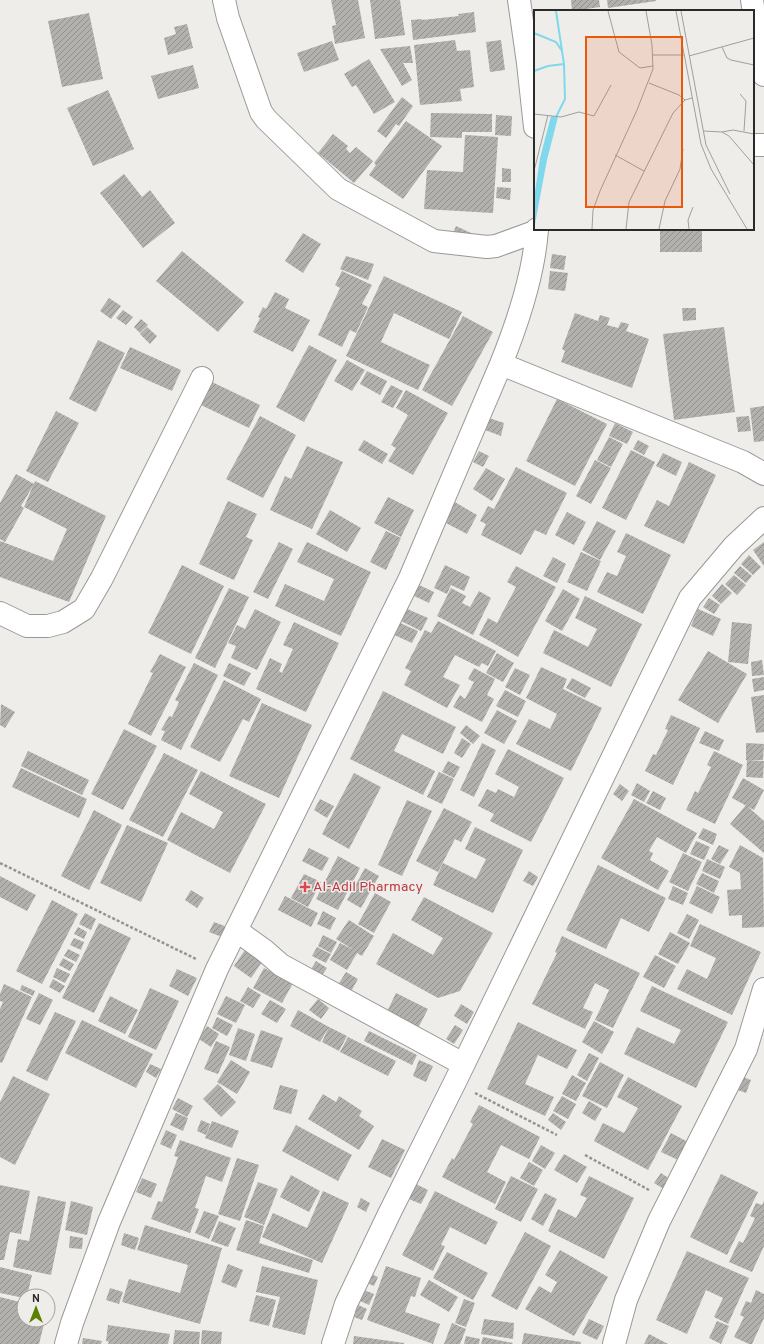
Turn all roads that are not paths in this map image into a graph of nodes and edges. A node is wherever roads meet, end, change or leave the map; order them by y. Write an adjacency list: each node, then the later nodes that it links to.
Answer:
1 (224, 0): 8 (main road)
2 (519, 0): 7 (main road)
3 (752, 0): 4 (main road)
4 (754, 10)
5 (754, 12): 6 (main road)
6 (764, 75)
7 (534, 118)
8 (537, 230): 9 (main road)
9 (501, 364): 11 (main road); 14 (main road)
10 (202, 378): 13 (main road)
11 (764, 474)
12 (764, 518): 16 (main road)
13 (0, 613)
14 (236, 930): 16 (main road); 17 (main road)
15 (764, 989): 19 (main road)
16 (459, 1073): 18 (main road)
17 (66, 1344)
18 (333, 1344)
19 (614, 1344)

